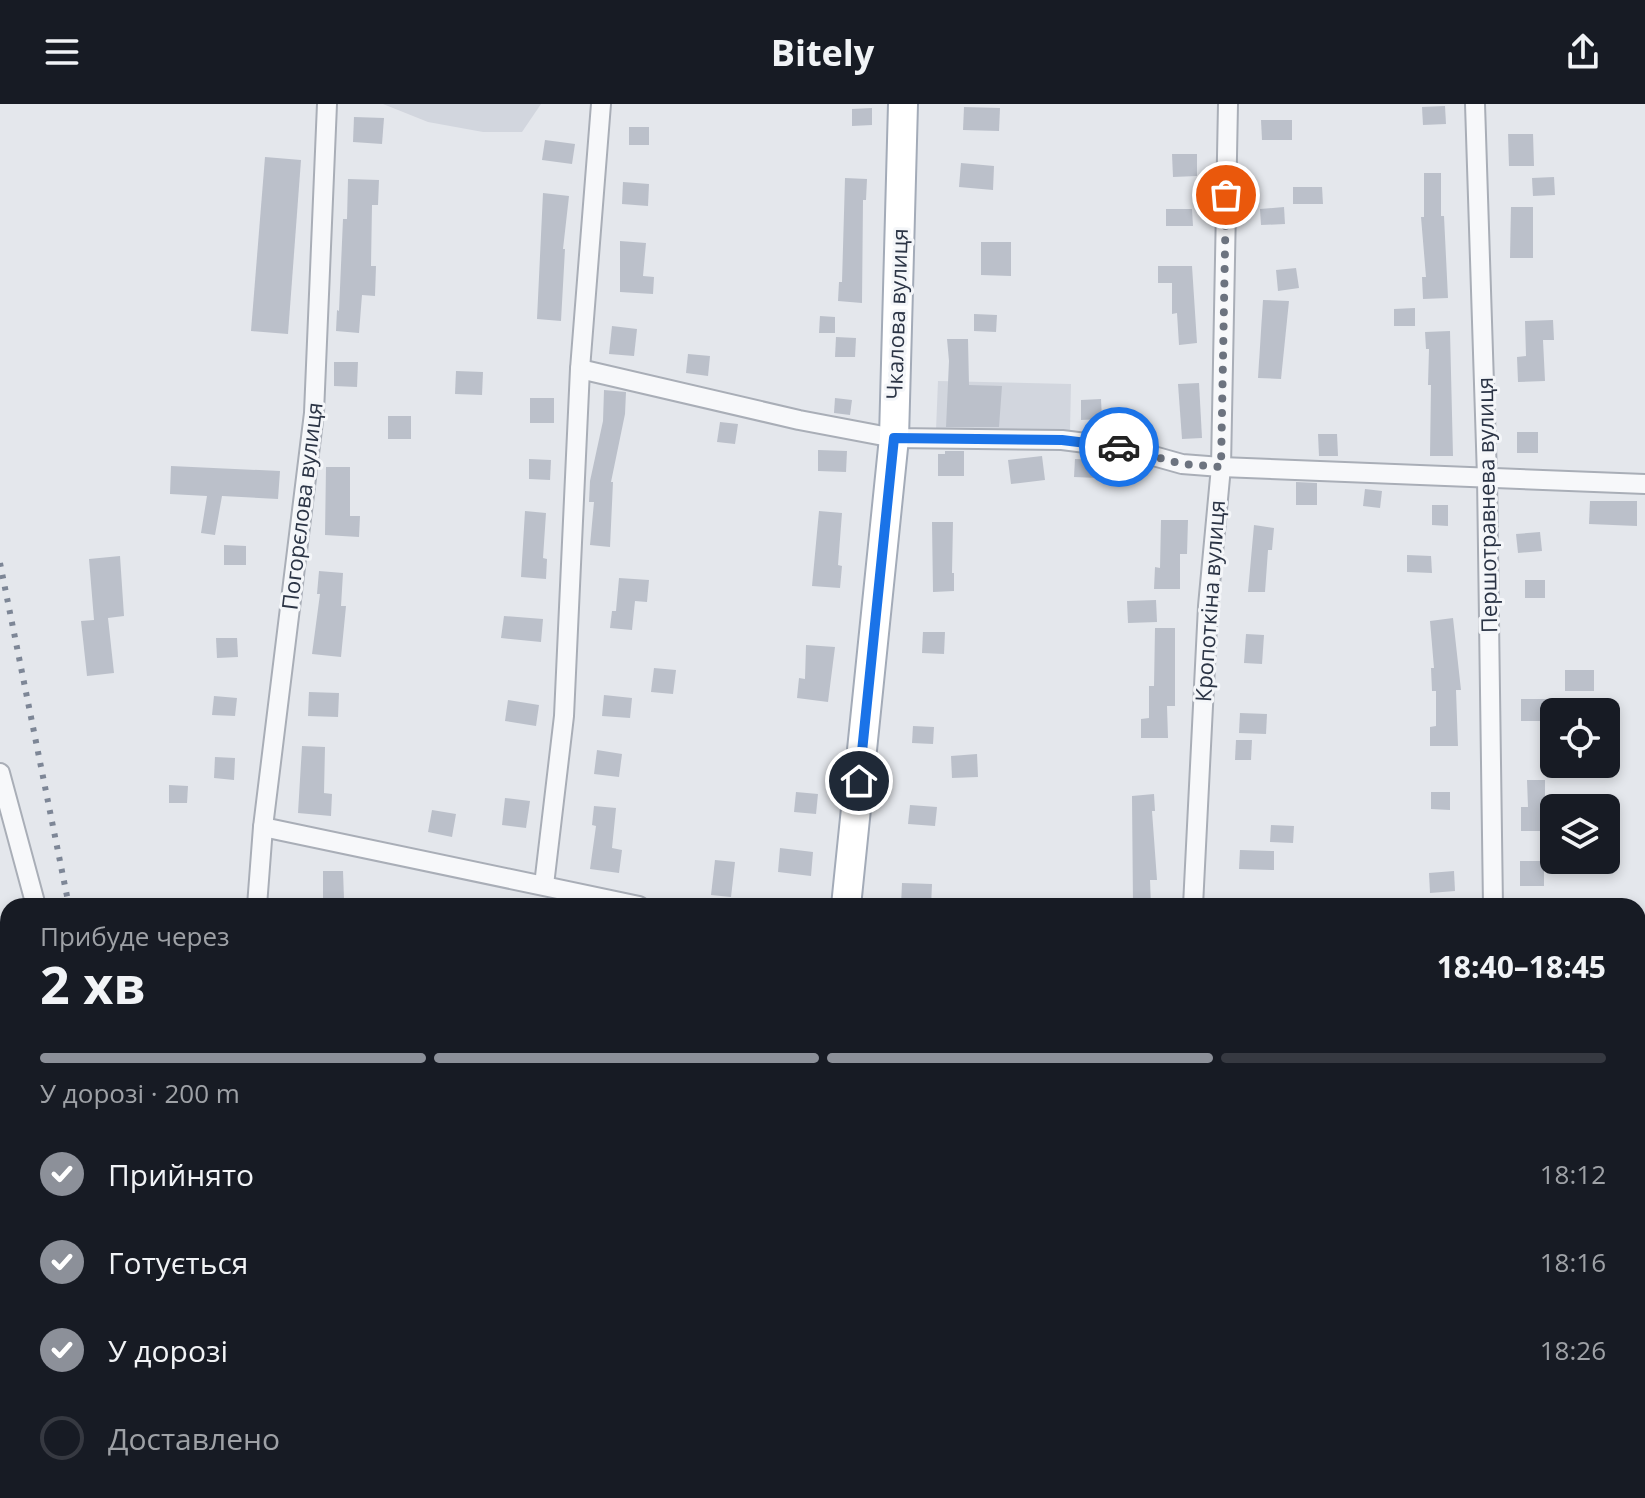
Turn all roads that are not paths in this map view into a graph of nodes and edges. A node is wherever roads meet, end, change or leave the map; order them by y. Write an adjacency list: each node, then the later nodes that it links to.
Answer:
1 (327, 104): 12 (street, Погорєлова вулиця)
2 (601, 104): 6 (street)
3 (903, 104): 7 (main road, Чкалова вулиця)
4 (1228, 104): 8 (street, Кропоткіна вулиця)
5 (1475, 104): 9 (street, Першотравнева вулиця)
6 (580, 369): 7 (street); 13 (street)
7 (894, 438): 8 (street); 17 (main road, Чкалова вулиця)
8 (1221, 467): 9 (street); 18 (street, Кропоткіна вулиця)
9 (1487, 477): 10 (street); 19 (street, Першотравнева вулиця)
10 (1645, 484)
11 (0, 773): 14 (street)
12 (263, 827): 13 (street); 15 (street, Погорєлова вулиця)
13 (544, 885): 16 (street)
14 (34, 898)
15 (258, 898)
16 (603, 898)
17 (847, 898)
18 (1193, 898)
19 (1493, 898)

